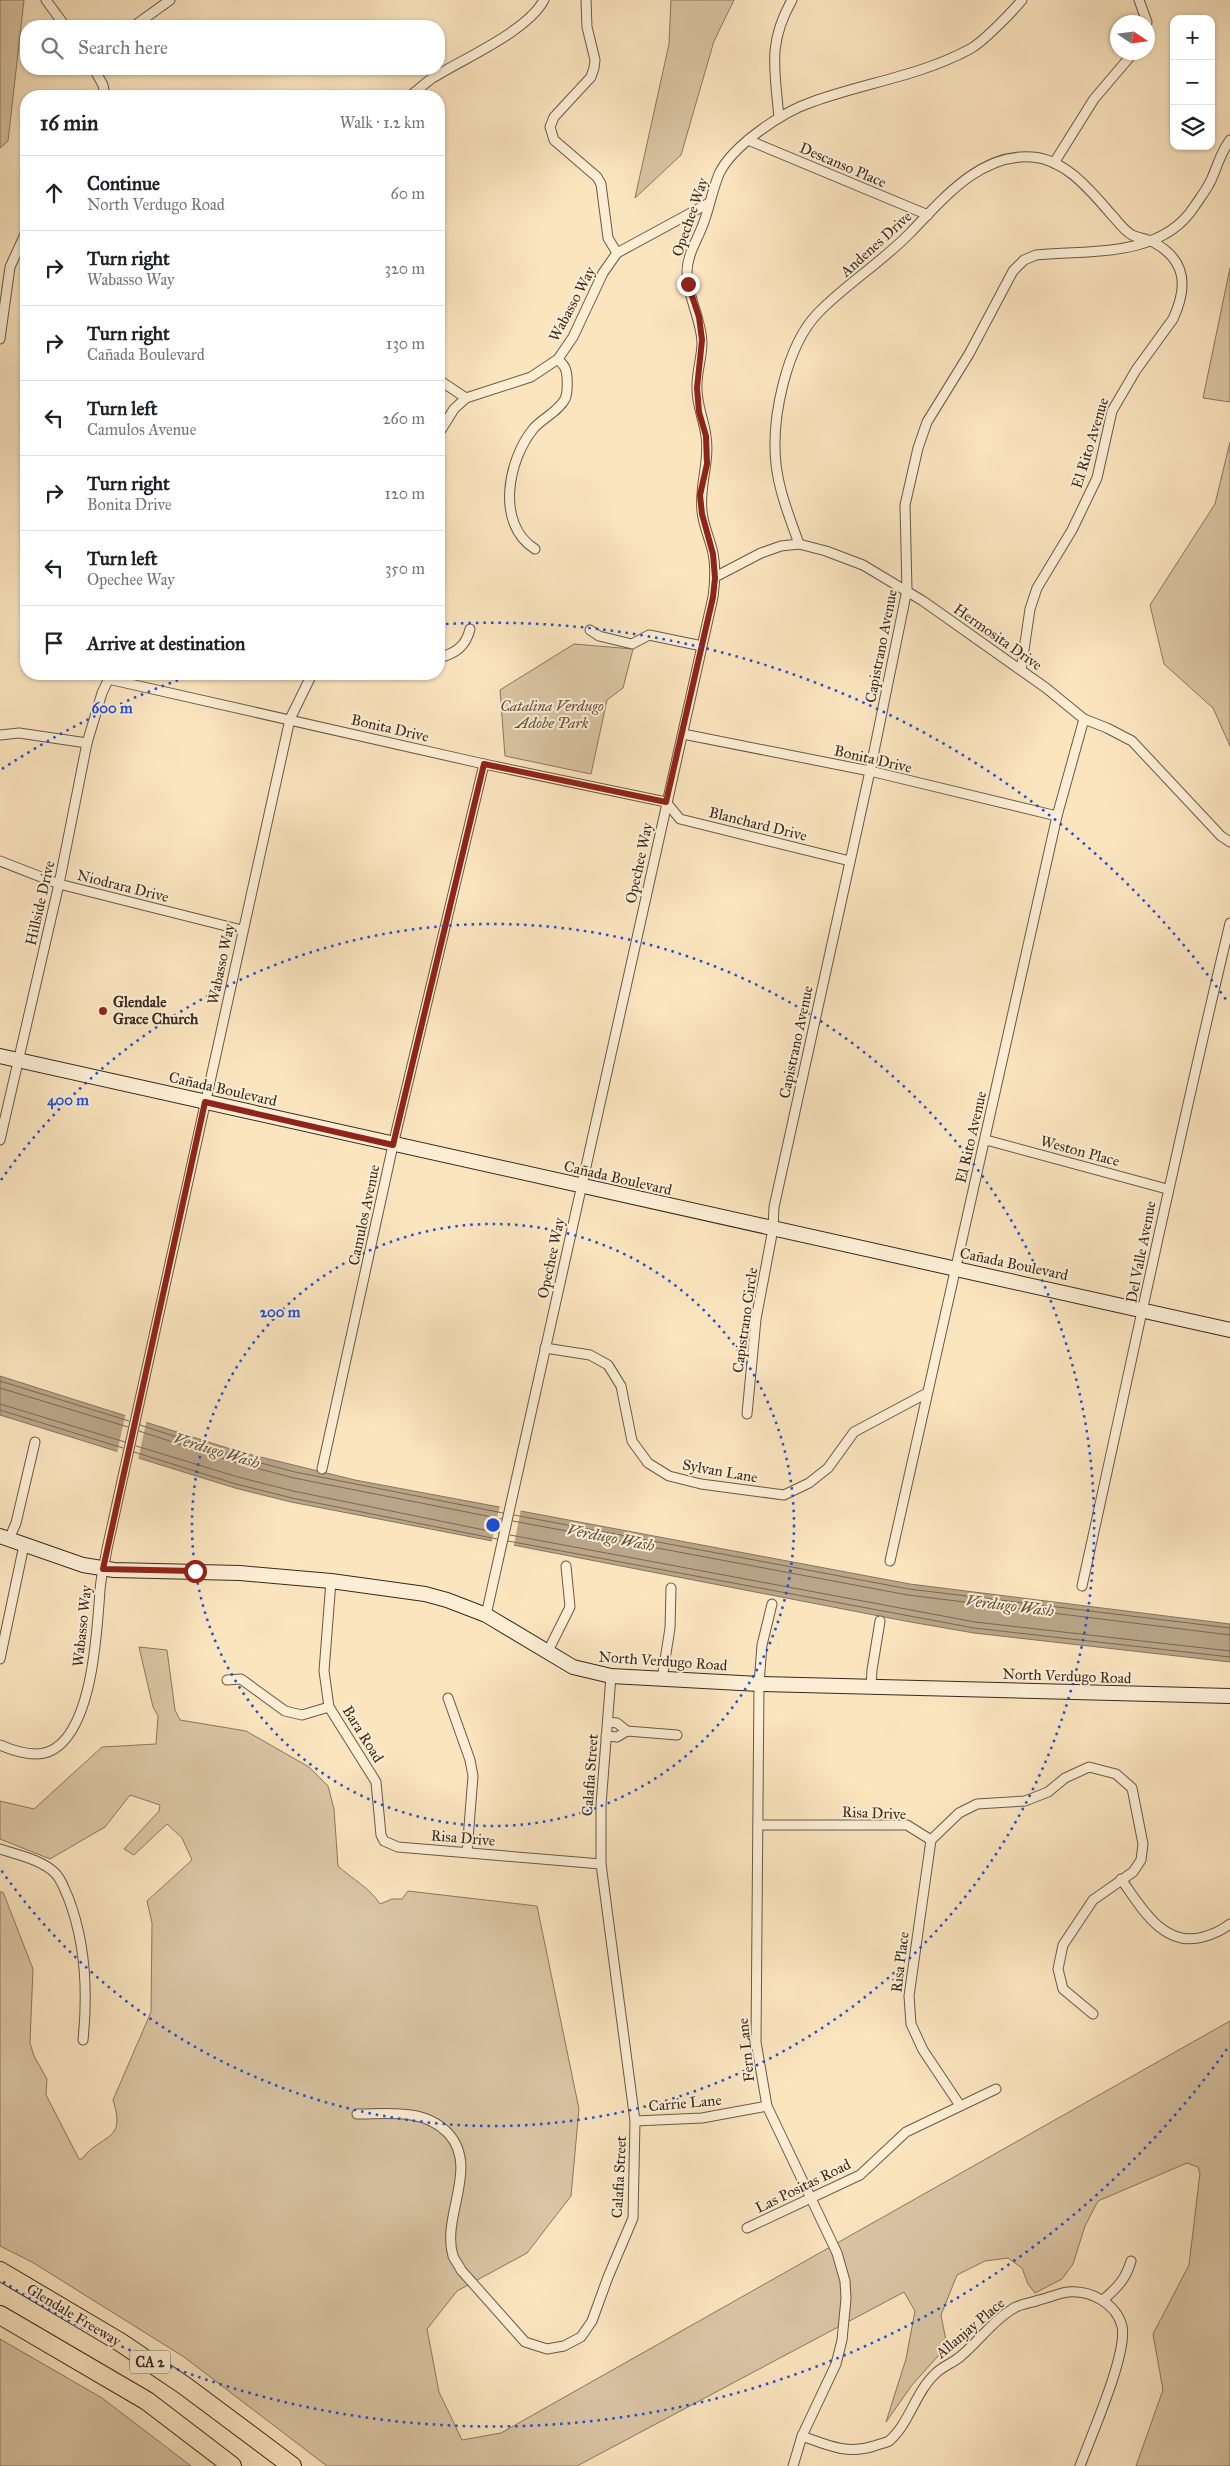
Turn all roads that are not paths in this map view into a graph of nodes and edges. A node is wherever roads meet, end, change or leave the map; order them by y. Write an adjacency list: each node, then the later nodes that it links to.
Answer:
1 (46, 0): 9 (street)
2 (170, 0): 10 (street)
3 (544, 0): 12 (street)
4 (586, 0): 25 (street)
5 (792, 0): 17 (street)
6 (1022, 0): 17 (street, Opechee Way)
7 (1139, 0): 8 (street)
8 (1144, 15)
9 (61, 20)
10 (142, 20)
11 (1127, 60): 20 (street)
12 (445, 71)
13 (97, 75): 15 (street)
14 (438, 75): 16 (street)
15 (104, 90)
16 (418, 90)
17 (779, 118): 18 (street, Opechee Way)
18 (748, 140): 21 (street, Opechee Way); 22 (street, Descanso Place)
19 (1230, 140): 24 (street, Capistrano Avenue)
20 (1054, 163): 22 (street, Andenes Drive); 24 (street, Andenes Drive)
21 (709, 203): 25 (street, Wabasso Way); 33 (street, Opechee Way)
22 (928, 215): 31 (street, Andenes Drive)
23 (20, 241): 26 (street)
24 (1152, 242): 34 (street, Capistrano Avenue); 39 (street, El Rito Avenue)
25 (617, 254): 27 (street, Wabasso Way)
26 (0, 339)
27 (558, 359): 29 (street, Wabasso Way); 32 (street)
28 (445, 384): 29 (street)
29 (466, 398): 30 (street, Wabasso Way)
30 (445, 423)
31 (799, 544): 33 (street, Hermosita Drive); 34 (street, Hermosita Drive)
32 (535, 549)
33 (715, 578): 37 (street, Opechee Way)
34 (907, 590): 39 (street, Hermosita Drive); 49 (street, Capistrano Avenue)
35 (470, 629): 38 (street)
36 (590, 630): 37 (street)
37 (702, 646): 45 (street, Opechee Way)
38 (445, 656)
39 (1021, 670): 43 (street, Hermosita Drive)
40 (109, 680): 47 (street, Hillside Drive)
41 (126, 680): 44 (street, Bonita Drive)
42 (309, 680): 44 (street, Wabasso Way)
43 (1084, 719): 51 (street, El Rito Avenue); 52 (street, Hermosita Drive)
44 (290, 720): 48 (street, Bonita Drive); 57 (street, Wabasso Way)
45 (682, 734): 49 (street, Bonita Drive); 50 (street, Opechee Way)
46 (0, 735): 47 (street)
47 (87, 743): 55 (street, Hillside Drive)
48 (484, 764): 50 (street, Bonita Drive); 63 (street, Camulos Avenue)
49 (870, 771): 51 (street, Bonita Drive); 54 (street, Capistrano Avenue)
50 (666, 802): 54 (street, Blanchard Drive); 64 (street, Opechee Way)
51 (1057, 816): 62 (street, El Rito Avenue)
52 (1230, 842)
53 (0, 861): 55 (street, Niodrara Drive)
54 (850, 861): 66 (street, Capistrano Avenue)
55 (59, 884): 57 (street, Niodrara Drive); 59 (street, Hillside Drive)
56 (1230, 924): 65 (street, Del Valle Avenue)
57 (242, 930): 60 (street, Wabasso Way)
58 (0, 1056): 59 (main road, Cañada Boulevard)
59 (18, 1060): 60 (main road, Cañada Boulevard); 61 (street, Hillside Drive)
60 (205, 1102): 63 (main road, Cañada Boulevard); 79 (street, Wabasso Way)
61 (0, 1140)
62 (986, 1140): 65 (street, Weston Place); 67 (street, El Rito Avenue)
63 (393, 1145): 64 (main road, Cañada Boulevard); 74 (street, Camulos Avenue)
64 (581, 1186): 66 (main road, Cañada Boulevard); 70 (street, Opechee Way)
65 (1167, 1189): 68 (street, Del Valle Avenue)
66 (773, 1229): 67 (main road, Cañada Boulevard); 72 (street, Capistrano Circle)
67 (957, 1268): 68 (main road, Cañada Boulevard); 71 (street, El Rito Avenue)
68 (1144, 1310): 69 (main road, Cañada Boulevard); 81 (street, Del Valle Avenue)
69 (1230, 1330)
70 (545, 1348): 71 (street, Sylvan Lane); 84 (street, Opechee Way)
71 (927, 1393): 77 (street, El Rito Avenue)
72 (747, 1414)
73 (35, 1442): 75 (street)
74 (322, 1469)
75 (4, 1538): 76 (main road, North Verdugo Road)
76 (24, 1544): 79 (main road, North Verdugo Road); 87 (street)
77 (890, 1562)
78 (566, 1566): 86 (street)
79 (103, 1569): 80 (main road, North Verdugo Road); 100 (street, Wabasso Way)
80 (331, 1581): 84 (main road, North Verdugo Road); 95 (street, Bara Road)
81 (1082, 1586)
82 (671, 1588): 89 (street)
83 (772, 1604): 91 (street, Fern Lane)
84 (486, 1616): 86 (main road, North Verdugo Road)
85 (880, 1621): 92 (street)
86 (547, 1653): 88 (main road, North Verdugo Road)
87 (0, 1659)
88 (611, 1676): 89 (main road, North Verdugo Road); 96 (street, Calafia Street)
89 (662, 1679): 91 (main road, North Verdugo Road)
90 (227, 1680): 95 (street)
91 (759, 1684): 92 (main road, North Verdugo Road); 101 (street, Fern Lane)
92 (871, 1687): 93 (main road, North Verdugo Road)
93 (1230, 1696)
94 (448, 1698): 105 (street)
95 (329, 1707): 103 (street, Bara Road)
96 (608, 1722): 97 (street); 99 (street, Calafia Street)
97 (627, 1731): 98 (street); 99 (street)
98 (677, 1735)
99 (606, 1736): 106 (street, Calafia Street)
100 (0, 1745)
101 (758, 1825): 102 (street, Risa Drive); 113 (street, Fern Lane)
102 (931, 1840): 107 (street); 112 (street, Risa Place)
103 (384, 1841): 105 (street, Risa Drive)
104 (0, 1848): 110 (street)
105 (467, 1852): 106 (street, Risa Drive)
106 (601, 1864): 115 (street, Calafia Street)
107 (1121, 1880): 108 (street); 109 (street)
108 (1230, 1924)
109 (1093, 2014)
110 (83, 2040)
111 (996, 2088): 112 (street, Las Positas Road)
112 (959, 2104): 116 (street, Las Positas Road)
113 (767, 2106): 115 (street, Carrie Lane); 116 (street, Fern Lane)
114 (357, 2114): 115 (street, Calafia Street)
115 (635, 2121)
116 (809, 2198): 117 (street, Las Positas Road); 122 (street, Fern Lane)
117 (747, 2228)
118 (1131, 2261): 120 (street)
119 (0, 2271): 124 (highway, Glendale Freeway / CA 2)
120 (1103, 2300): 122 (street, Allanjay Place); 126 (street)
121 (0, 2315): 123 (highway, CA 2)
122 (802, 2436): 125 (street, Fern Lane)
123 (232, 2466)
124 (292, 2466)
125 (793, 2466)
126 (1080, 2466)

